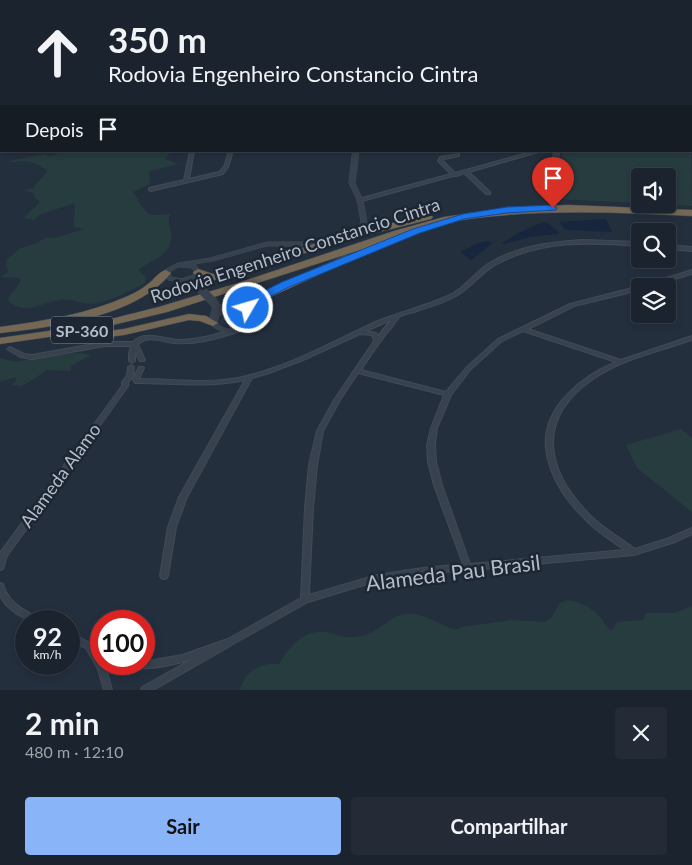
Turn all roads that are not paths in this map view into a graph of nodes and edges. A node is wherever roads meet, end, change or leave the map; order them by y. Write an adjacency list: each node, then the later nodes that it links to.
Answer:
1 (192, 152): 9 (street)
2 (231, 152): 9 (street)
3 (356, 152): 13 (street)
4 (536, 152): 7 (street)
5 (557, 152): 12 (street)
6 (456, 155): 8 (street)
7 (466, 172): 8 (street); 11 (street)
8 (455, 175): 13 (street)
9 (186, 181): 10 (street)
10 (151, 189)
11 (488, 193)
12 (548, 196)
13 (360, 200): 19 (street)
14 (692, 212): 15 (highway, Rodovia Engenheiro Constancio Cintra / SP-360)
15 (460, 215): 21 (highway); 30 (highway); 37 (highway, Rodovia Engenheiro Constancio Cintra / SP-360); 41 (highway, Rodovia Engenheiro Constancio Cintra / SP-360)
16 (631, 244): 31 (street)
17 (676, 248): 18 (street)
18 (692, 249)
19 (211, 260): 20 (street); 21 (street)
20 (184, 264): 21 (street); 23 (street)
21 (197, 272): 25 (street); 26 (street)
22 (692, 272): 24 (street)
23 (166, 273): 25 (street); 34 (highway)
24 (672, 278)
25 (182, 281): 26 (street)
26 (197, 284): 28 (street, bridge)
27 (631, 290): 33 (street)
28 (217, 306): 29 (street); 32 (street)
29 (229, 309): 30 (street); 32 (street)
30 (249, 314): 35 (street)
31 (399, 314): 36 (street); 40 (street)
32 (215, 322): 35 (street); 39 (street); 41 (highway)
33 (522, 329): 44 (street); 49 (street)
34 (0, 330)
35 (237, 330): 39 (street)
36 (357, 332): 40 (street); 47 (street)
37 (0, 336)
38 (692, 338): 44 (street)
39 (199, 339): 42 (street)
40 (377, 341): 46 (street)
41 (3, 344): 42 (street)
42 (135, 345): 43 (street); 48 (street)
43 (142, 360)
44 (622, 362): 51 (street)
45 (141, 368): 48 (street)
46 (358, 371): 49 (street); 56 (street)
47 (249, 378): 48 (street); 54 (street)
48 (134, 379): 52 (street, Alameda Alamo)
49 (448, 394): 53 (street)
50 (692, 531): 51 (street, Alameda Pau Brasil)
51 (634, 552): 53 (street, Alameda Pau Brasil)
52 (0, 567)
53 (468, 568): 56 (street, Alameda Pau Brasil)
54 (164, 576)
55 (0, 586): 57 (street)
56 (305, 600): 58 (street, Alameda Pau Brasil)
57 (18, 610)
58 (231, 641): 61 (street, Alameda Pau Brasil); 63 (street)
59 (80, 642): 60 (street)
60 (89, 646): 62 (street)
61 (155, 664)
62 (108, 690)
63 (145, 690)

